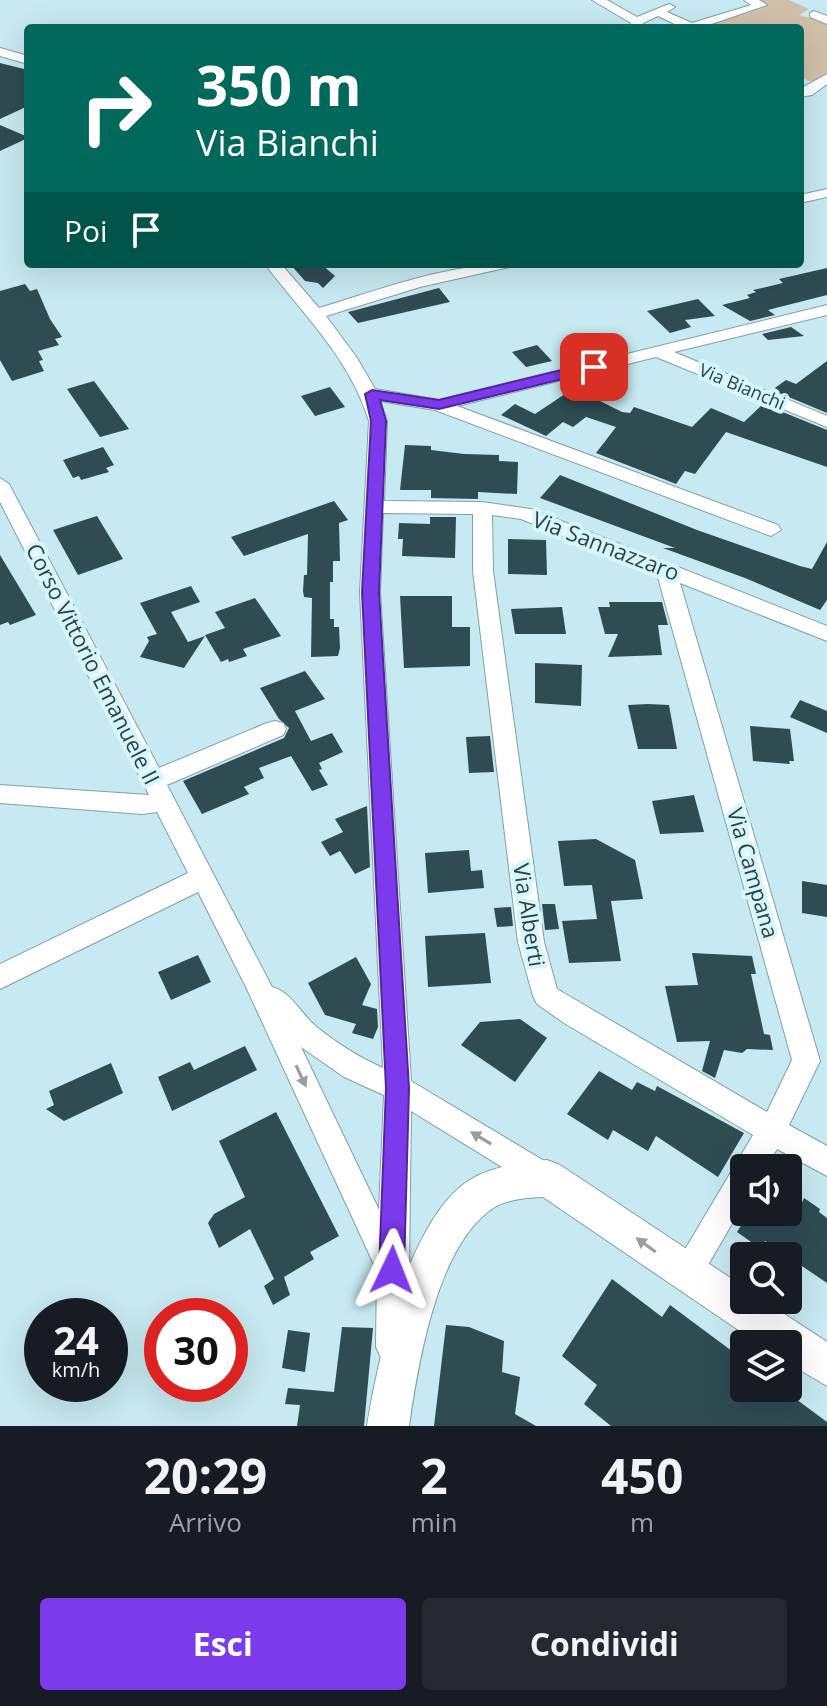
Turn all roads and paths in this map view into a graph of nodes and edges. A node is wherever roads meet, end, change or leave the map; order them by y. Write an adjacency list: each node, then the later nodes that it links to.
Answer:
1 (598, 0): 7 (street)
2 (742, 0): 4 (street)
3 (750, 0): 9 (street)
4 (660, 13): 7 (street); 8 (street)
5 (814, 15): 6 (street)
6 (827, 20)
7 (637, 24)
8 (684, 24)
9 (701, 24)
10 (0, 52): 11 (street)
11 (24, 59)
12 (827, 78): 13 (street)
13 (804, 92)
14 (827, 193): 15 (street)
15 (804, 198)
16 (276, 268): 19 (street)
17 (485, 268): 19 (street)
18 (827, 310): 20 (street, Via Bianchi)
19 (316, 314): 21 (street)
20 (656, 351): 22 (street, Via Bianchi); 23 (street, Via Bianchi)
21 (372, 394): 22 (street, Via Bianchi); 25 (street)
22 (439, 405): 27 (street)
23 (827, 422)
24 (0, 484): 31 (street, Corso Vittorio Emanuele II)
25 (374, 507): 26 (street, Via Sannazzaro); 36 (street)
26 (482, 508): 28 (street, Via Sannazzaro); 37 (street, Via Alberti)
27 (771, 530)
28 (666, 569): 29 (street, Via Sannazzaro); 37 (street, Via Campana)
29 (827, 634)
30 (275, 729): 31 (street)
31 (157, 792): 32 (street); 33 (street, Corso Vittorio Emanuele II)
32 (0, 794)
33 (202, 878): 34 (street); 35 (street, Corso Vittorio Emanuele II)
34 (0, 977)
35 (256, 980): 36 (street); 42 (street, one-way to 42)
36 (398, 1088): 40 (street, one-way to 36); 42 (street)
37 (773, 1129): 38 (street, Via Campana); 39 (street, Via Alberti)
38 (758, 1154)
39 (827, 1162)
40 (547, 1178): 43 (main road, one-way to 40); 45 (main road)
41 (730, 1199): 43 (street)
42 (392, 1270): 45 (street)
43 (686, 1273): 44 (main road)
44 (827, 1366)
45 (390, 1411)

